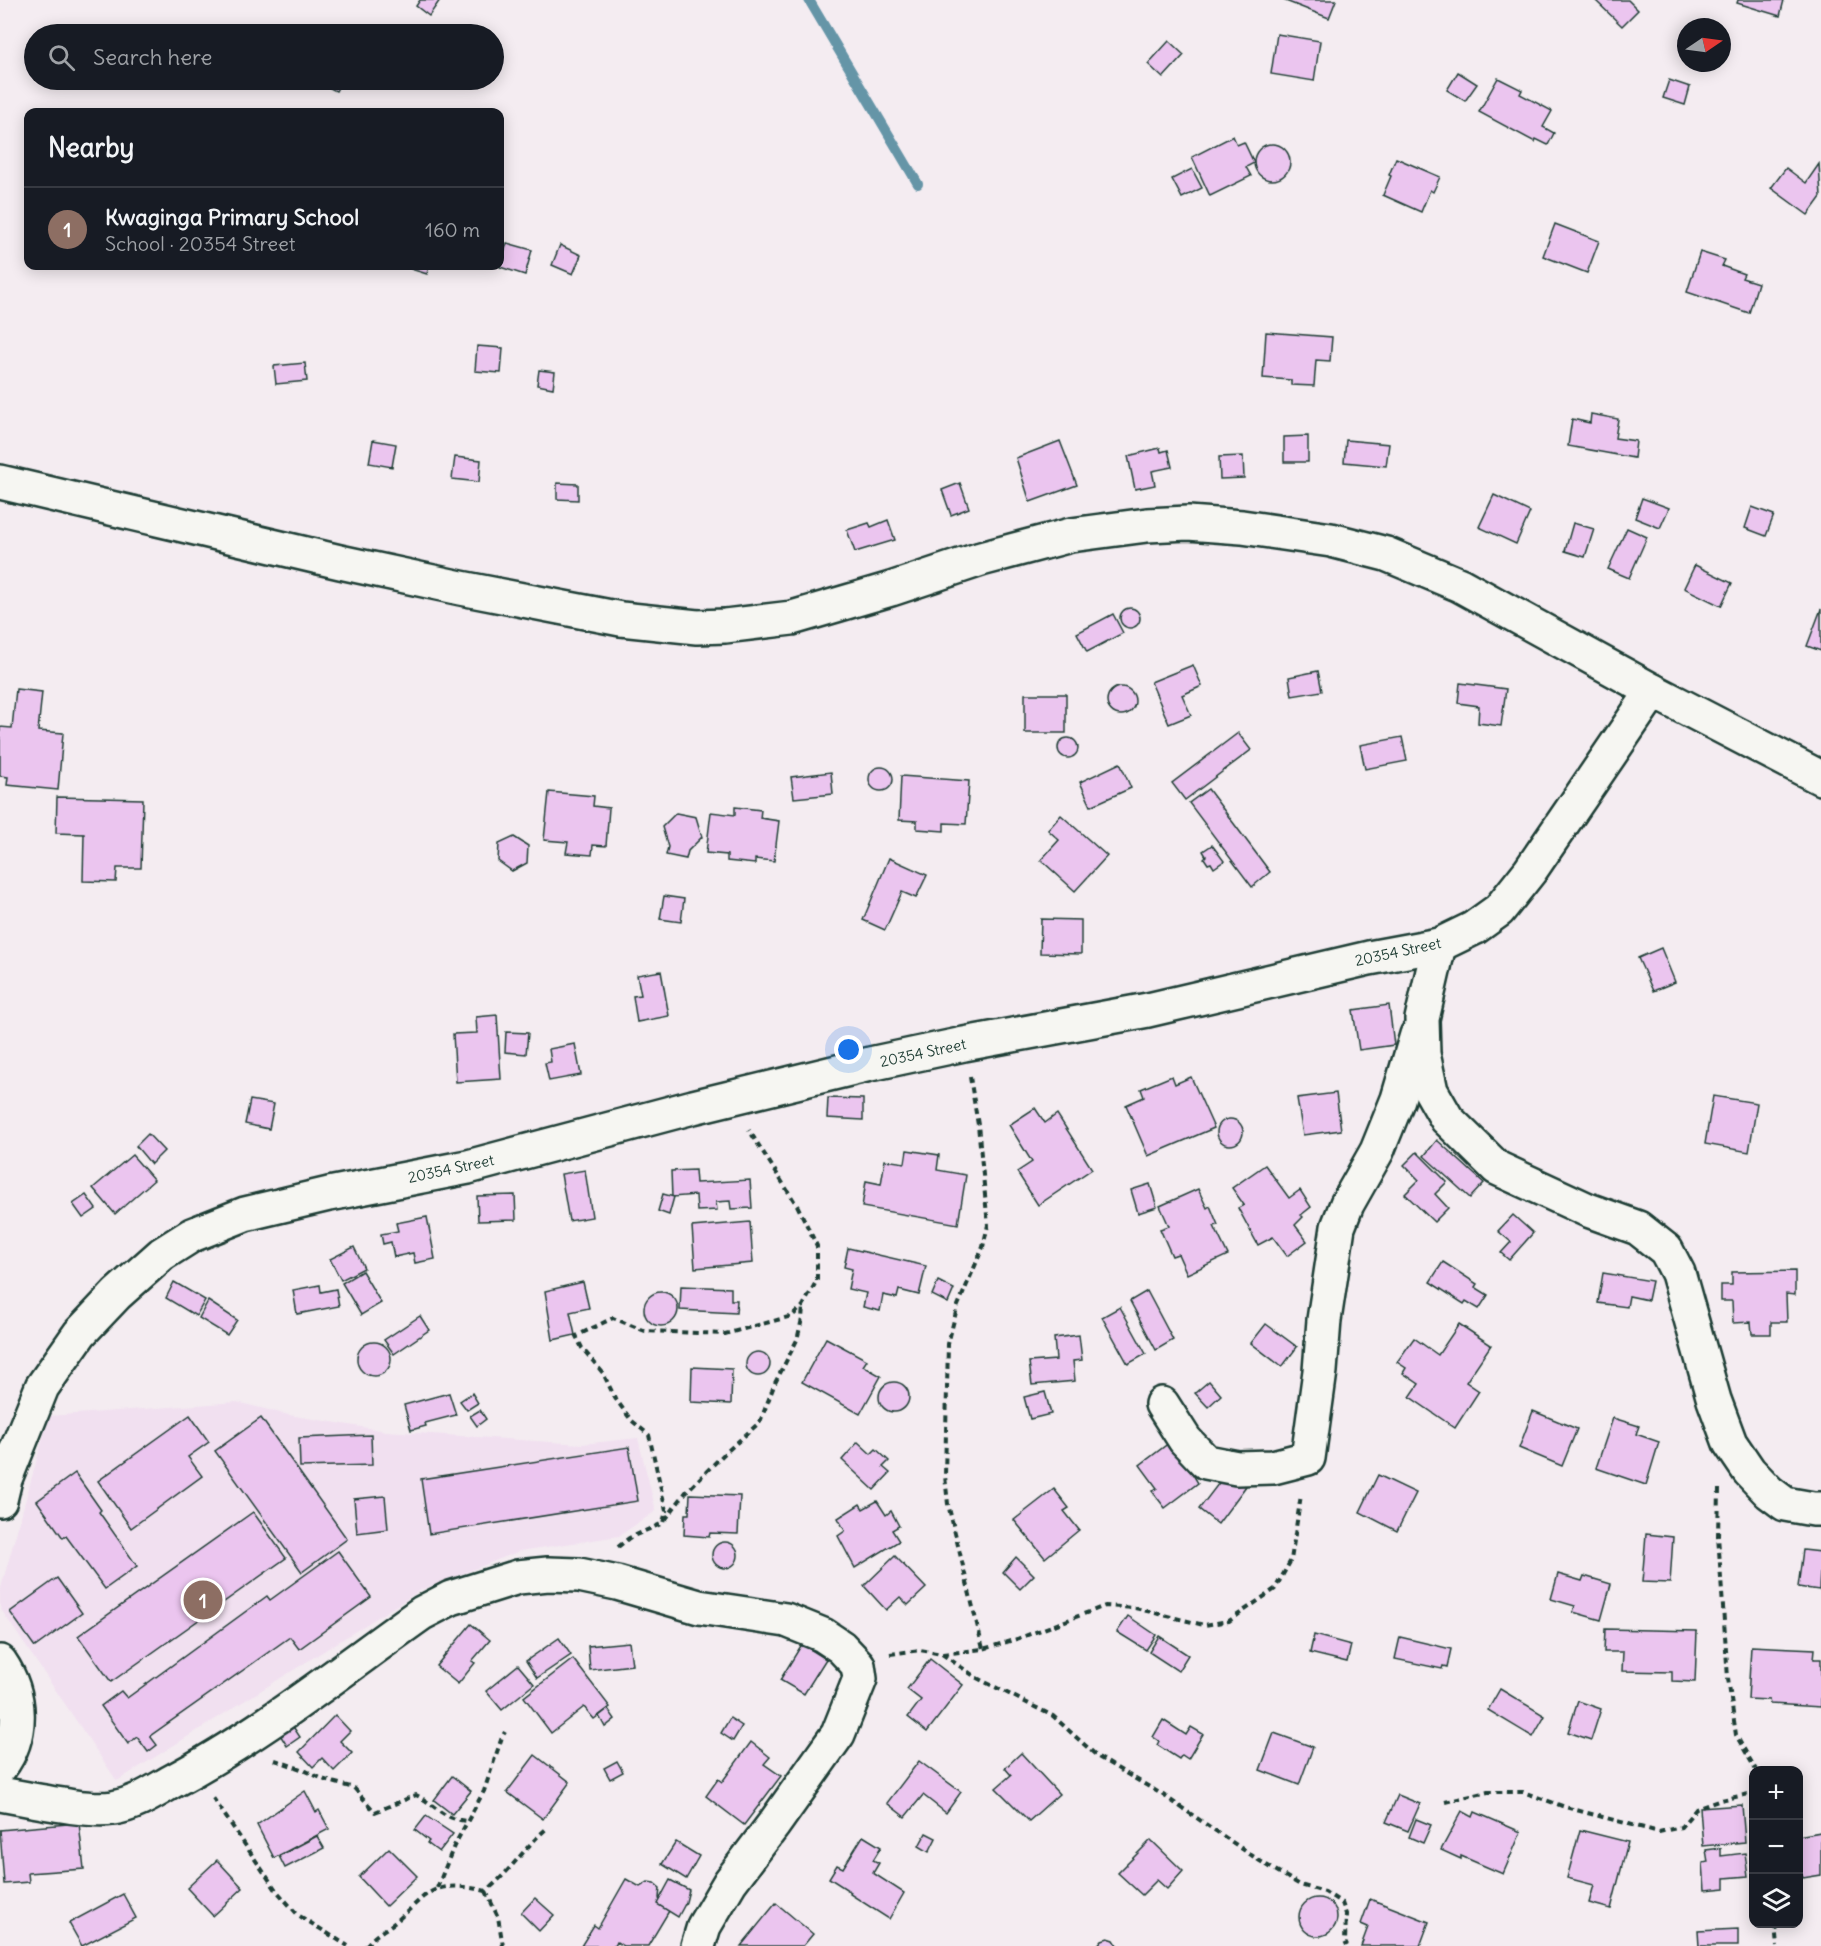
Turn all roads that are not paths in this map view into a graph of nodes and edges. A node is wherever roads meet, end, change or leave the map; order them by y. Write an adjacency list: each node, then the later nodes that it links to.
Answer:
1 (0, 482): 2 (street)
2 (1653, 691): 3 (street); 4 (street, 20354 Street)
3 (1821, 778)
4 (1439, 945): 5 (street); 7 (street, 20354 Street)
5 (1422, 1019): 6 (street); 8 (street)
6 (1162, 1404)
7 (0, 1500)
8 (1821, 1509)
9 (0, 1662): 10 (street)
10 (0, 1767)
11 (0, 1794): 12 (street)
12 (698, 1946)

